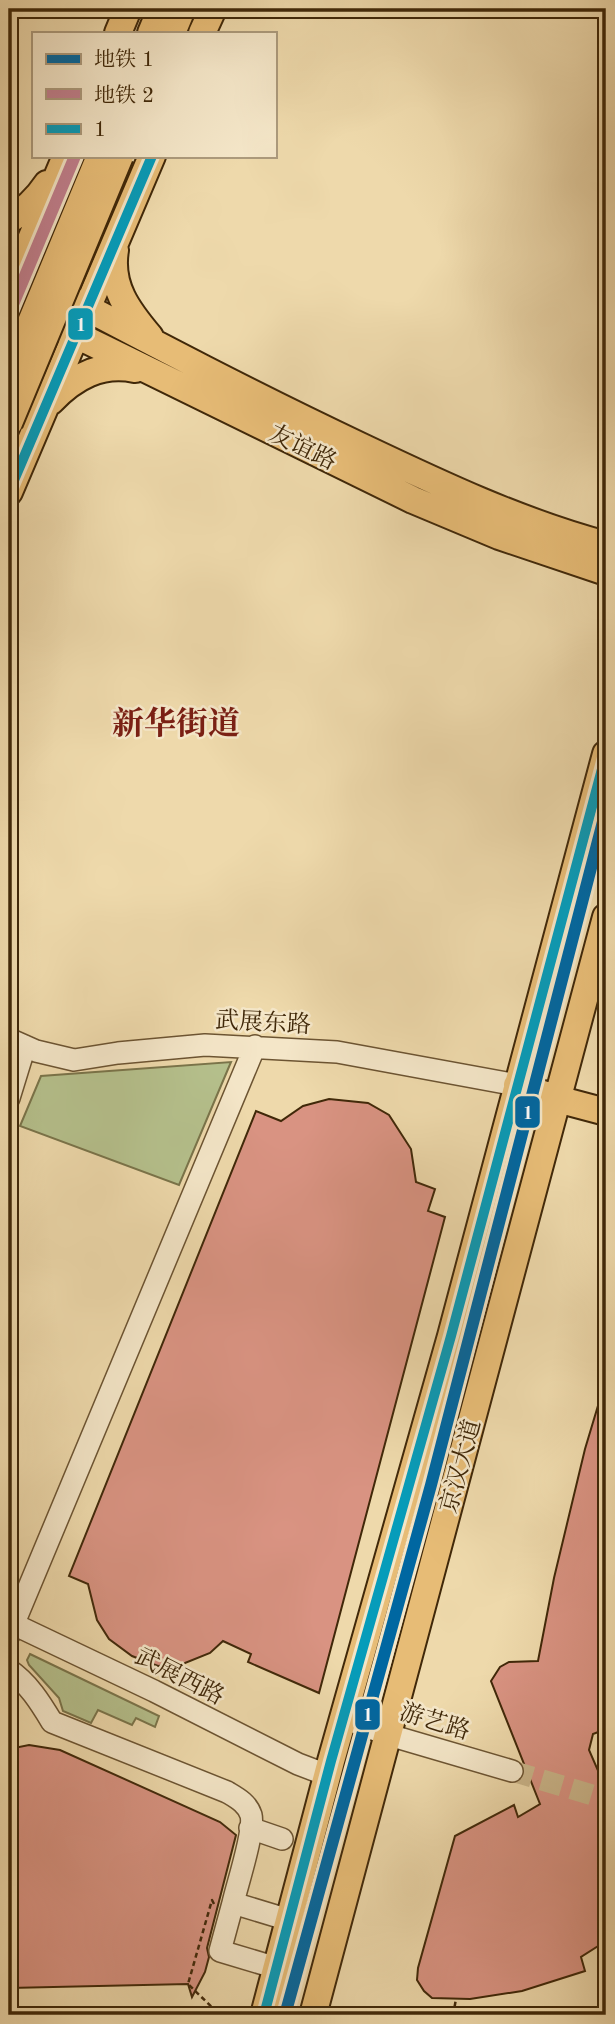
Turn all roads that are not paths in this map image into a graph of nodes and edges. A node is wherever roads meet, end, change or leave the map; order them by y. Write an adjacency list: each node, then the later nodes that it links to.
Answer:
1 (128, 9): 5 (main road)
2 (161, 9): 6 (main road)
3 (182, 9): 7 (main road)
4 (213, 9): 8 (main road)
5 (118, 32)
6 (151, 32)
7 (172, 32)
8 (202, 32)
9 (64, 158): 14 (main road)
10 (64, 158): 16 (main road)
11 (99, 158): 22 (main road, bridge)
12 (119, 158): 24 (main road, bridge)
13 (151, 158): 15 (main road)
14 (9, 220)
15 (117, 239): 18 (main road); 20 (main road)
16 (12, 277): 18 (main road, 友谊路)
17 (9, 302): 19 (main road, 友谊路)
18 (87, 309): 19 (main road); 20 (main road, 友谊路)
19 (76, 335): 21 (main road, 友谊路); 23 (main road)
20 (158, 347): 26 (main road, 友谊路)
21 (150, 372): 23 (main road); 27 (main road, 友谊路)
22 (9, 374)
23 (41, 417): 25 (main road)
24 (9, 423)
25 (9, 492)
26 (606, 545)
27 (606, 572)
28 (606, 754): 32 (main road, 京汉大道)
29 (606, 917): 34 (main road, 京汉大道)
30 (17, 1043): 31 (street, 武展东路); 33 (street)
31 (255, 1046): 32 (street, 武展东路); 36 (street)
32 (517, 1085): 34 (main road); 38 (main road, 京汉大道)
33 (9, 1098)
34 (557, 1099): 35 (main road); 39 (main road, 京汉大道)
35 (606, 1112)
36 (10, 1627): 41 (street, 武展西路)
37 (9, 1670): 42 (street)
38 (343, 1718): 39 (street, 游艺路); 41 (main road, 京汉大道)
39 (390, 1735): 40 (street, 游艺路); 48 (main road, 京汉大道)
40 (512, 1771)
41 (327, 1775): 45 (main road, 京汉大道)
42 (250, 1828): 43 (street); 44 (street)
43 (282, 1839)
44 (233, 1903): 45 (street); 46 (street)
45 (289, 1920): 46 (main road, 京汉大道)
46 (276, 1968): 47 (main road, 京汉大道)
47 (264, 2015)
48 (313, 2015)

